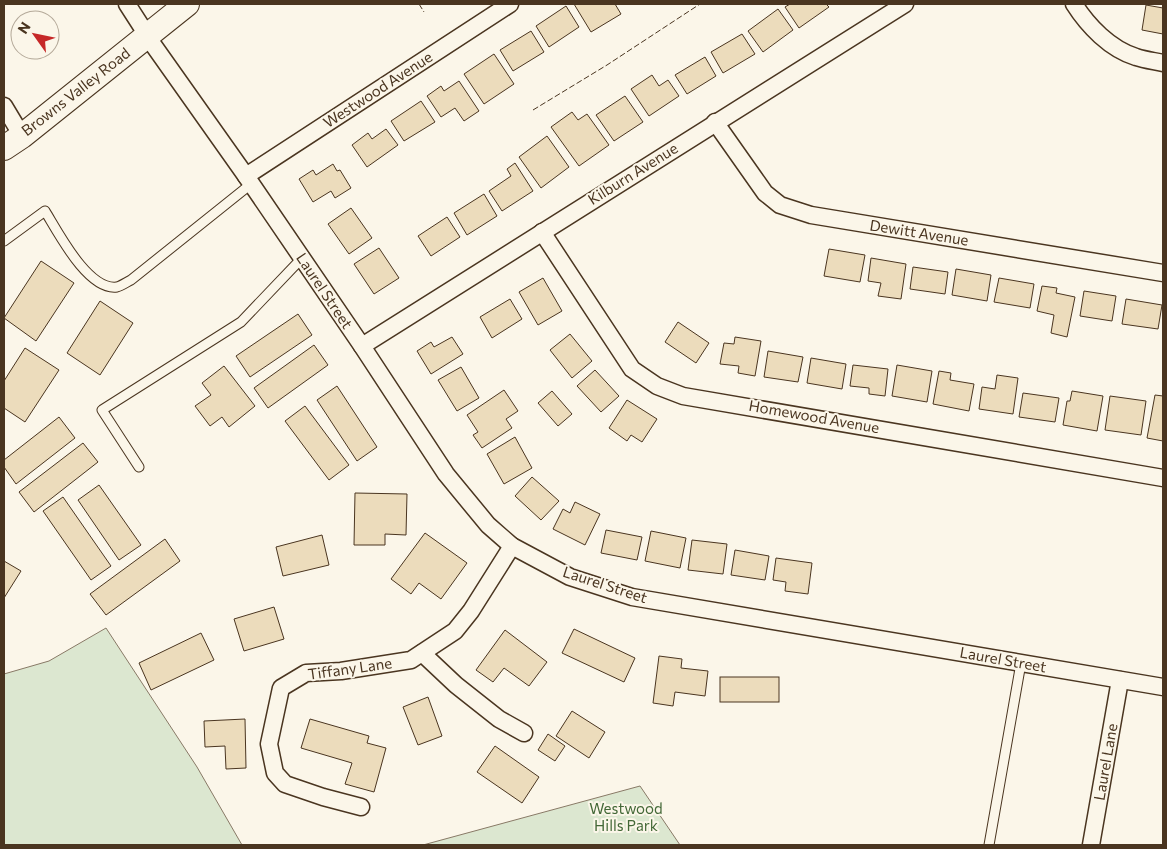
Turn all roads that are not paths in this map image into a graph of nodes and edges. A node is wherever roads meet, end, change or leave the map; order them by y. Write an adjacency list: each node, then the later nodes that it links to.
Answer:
1 (126, 4): 6 (street, Laurel Street)
2 (187, 4): 6 (main road, Browns Valley Road)
3 (510, 4): 11 (street, Westwood Avenue)
4 (905, 4): 9 (street, Kilburn Avenue)
5 (1074, 4): 7 (street)
6 (151, 41): 10 (main road, Browns Valley Road); 11 (street, Laurel Street)
7 (1163, 63)
8 (4, 106): 10 (street)
9 (715, 122): 12 (street, Kilburn Avenue); 15 (street, Dewitt Avenue)
10 (13, 142)
11 (248, 180): 13 (lane); 14 (street, Laurel Street)
12 (542, 232): 16 (street, Kilburn Avenue); 18 (street, Homewood Avenue)
13 (4, 240)
14 (302, 258): 16 (street, Laurel Street); 17 (lane)
15 (1163, 273)
16 (362, 346): 19 (street, Laurel Street)
17 (139, 467)
18 (1163, 478)
19 (512, 546): 20 (street, Tiffany Lane); 21 (street, Laurel Street)
20 (422, 653): 24 (street); 25 (street, Tiffany Lane)
21 (1021, 663): 22 (street, Laurel Street); 26 (lane)
22 (1120, 680): 23 (street, Laurel Street); 27 (street, Laurel Lane)
23 (1163, 687)
24 (524, 733)
25 (361, 807)
26 (990, 845)
27 (1091, 845)

